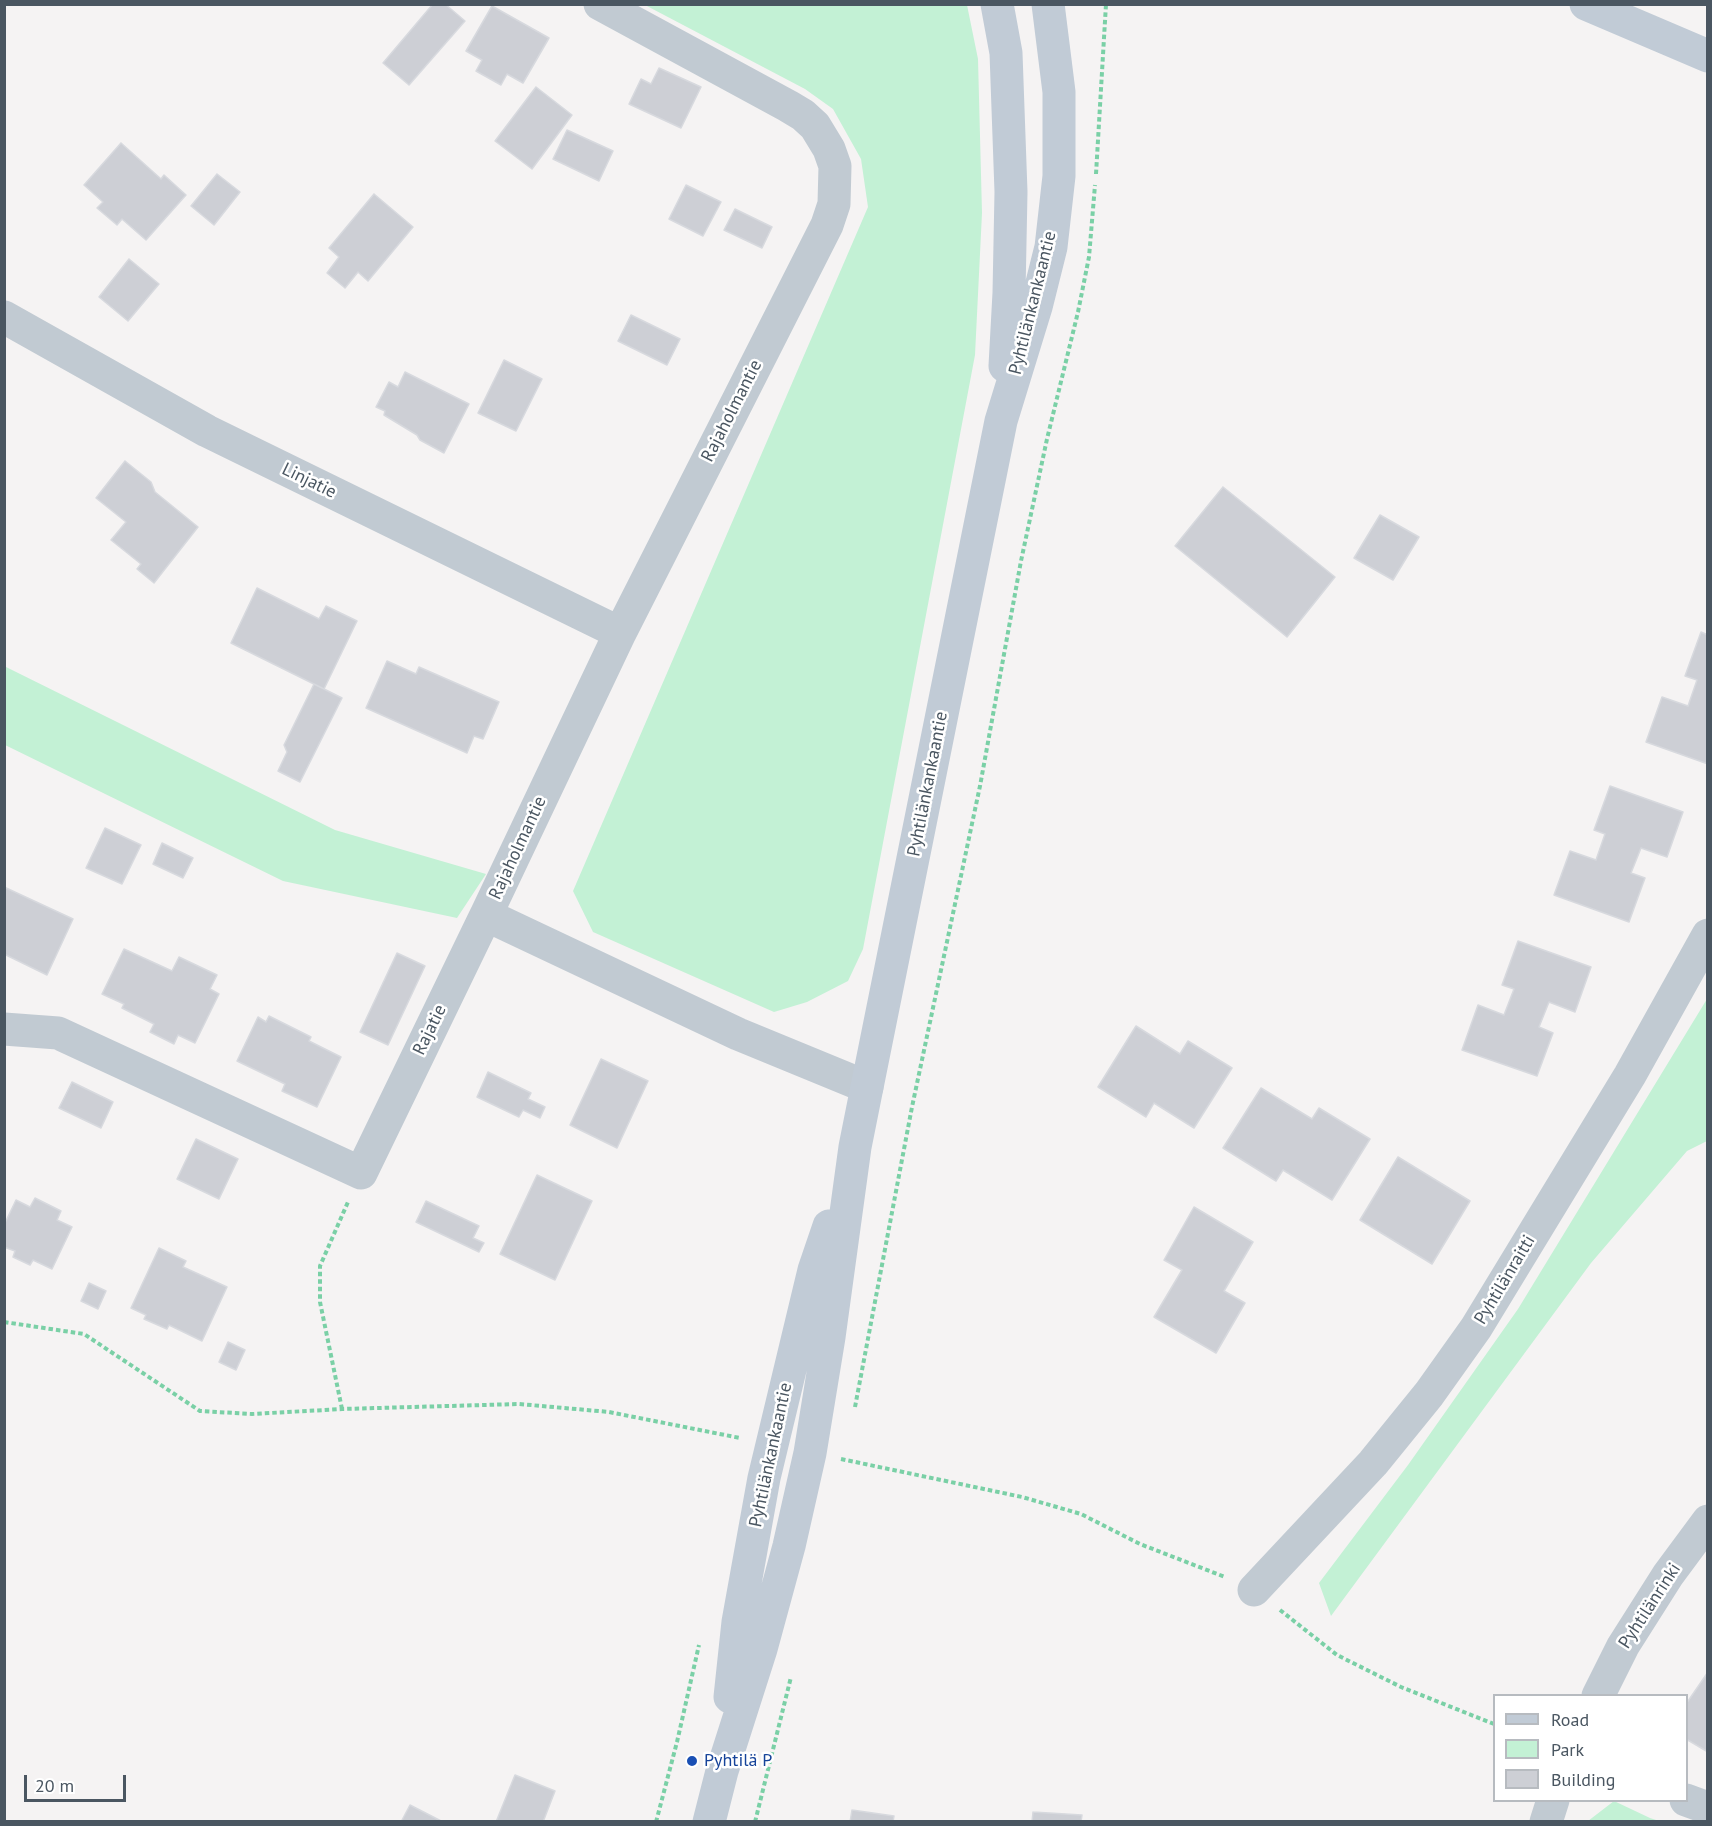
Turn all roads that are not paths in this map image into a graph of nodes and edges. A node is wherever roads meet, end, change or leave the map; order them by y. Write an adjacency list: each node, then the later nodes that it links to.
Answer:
1 (600, 4): 8 (street, Rajaholmantie)
2 (997, 4): 7 (street, Pyhtilänkankaantie)
3 (1048, 4): 7 (street, Pyhtilänkankaantie)
4 (1586, 4): 5 (street)
5 (1707, 56)
6 (4, 317): 8 (street, Linjatie)
7 (1001, 421): 12 (street, Pyhtilänkankaantie)
8 (620, 633): 9 (street, Rajaholmantie)
9 (486, 915): 11 (street, Rajatie); 12 (street)
10 (1707, 935): 15 (street, Pyhtilänraitti)
11 (4, 1029)
12 (867, 1087): 13 (street, Pyhtilänkankaantie)
13 (855, 1147): 17 (street, Pyhtilänkankaantie); 17 (street, Pyhtilänkankaantie)
14 (1707, 1521): 16 (street, Pyhtilänrinki)
15 (1254, 1590)
16 (1599, 1694)
17 (722, 1771): 21 (street, Pyhtilänkankaantie)
18 (1688, 1801): 20 (street)
19 (1552, 1802): 22 (street)
20 (1707, 1808)
21 (709, 1821)
22 (1546, 1821)

